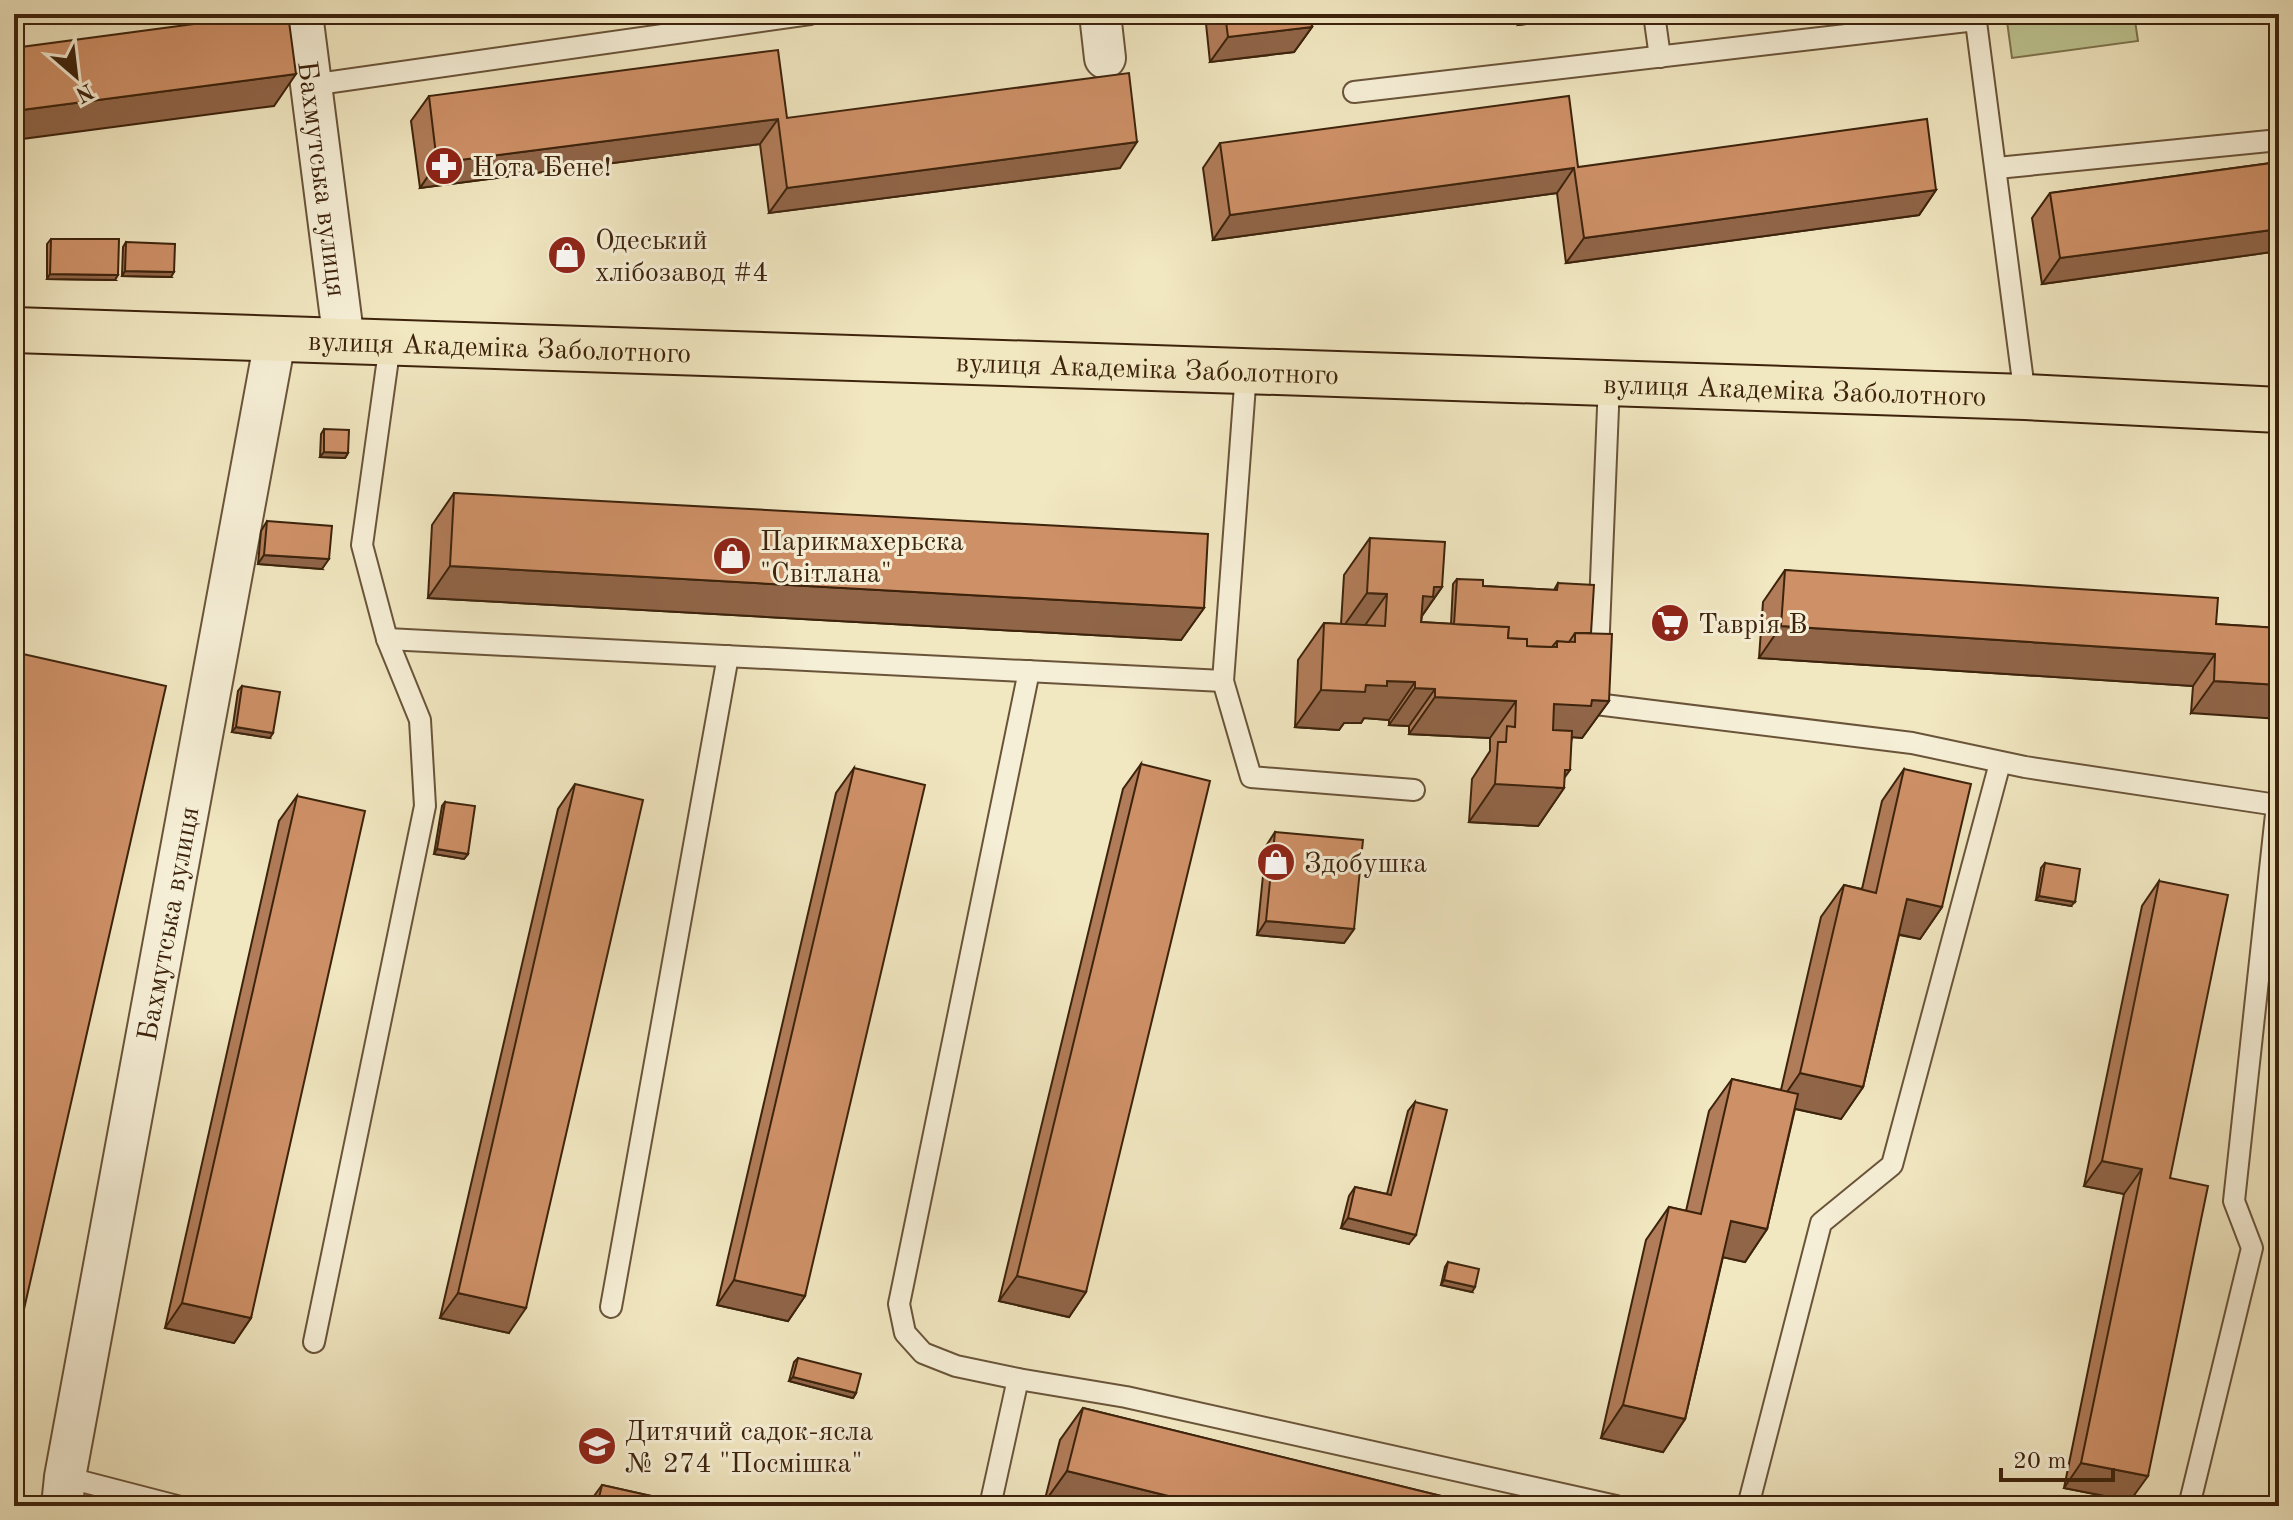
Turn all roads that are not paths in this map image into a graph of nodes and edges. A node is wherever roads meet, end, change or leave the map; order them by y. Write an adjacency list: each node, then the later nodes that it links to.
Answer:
1 (302, 14): 8 (street, Бахмутська вулиця)
2 (810, 14): 8 (lane)
3 (1100, 14): 7 (street)
4 (1654, 14): 6 (lane)
5 (1976, 17): 6 (lane); 11 (lane)
6 (1660, 57): 9 (lane)
7 (1105, 58)
8 (311, 85): 14 (street, Бахмутська вулиця)
9 (1354, 92)
10 (2279, 140): 11 (lane)
11 (1997, 168): 18 (lane)
12 (14, 330): 13 (highway, вулиця Академіка Заболотного)
13 (275, 340): 14 (highway, вулиця Академіка Заболотного); 30 (street, Бахмутська вулиця)
14 (344, 342): 15 (highway, вулиця Академіка Заболотного)
15 (390, 344): 16 (highway, вулиця Академіка Заболотного); 20 (lane)
16 (1246, 372): 17 (highway, вулиця Академіка Заболотного); 23 (lane)
17 (1609, 383): 18 (highway, вулиця Академіка Заболотного); 24 (lane)
18 (2025, 397): 19 (highway, вулиця Академіка Заболотного)
19 (2279, 410)
20 (387, 639): 21 (lane); 28 (lane)
21 (728, 656): 22 (lane); 27 (lane)
22 (1029, 671): 23 (lane); 29 (lane)
23 (1223, 681): 25 (lane)
24 (2000, 763): 26 (lane); 34 (lane)
25 (1414, 790)
26 (2278, 805): 35 (lane)
27 (611, 1307)
28 (314, 1342)
29 (1018, 1379): 32 (lane); 33 (lane)
30 (64, 1492): 31 (lane)
31 (177, 1506)
32 (990, 1506)
33 (1616, 1506)
34 (1748, 1506)
35 (2189, 1506)

